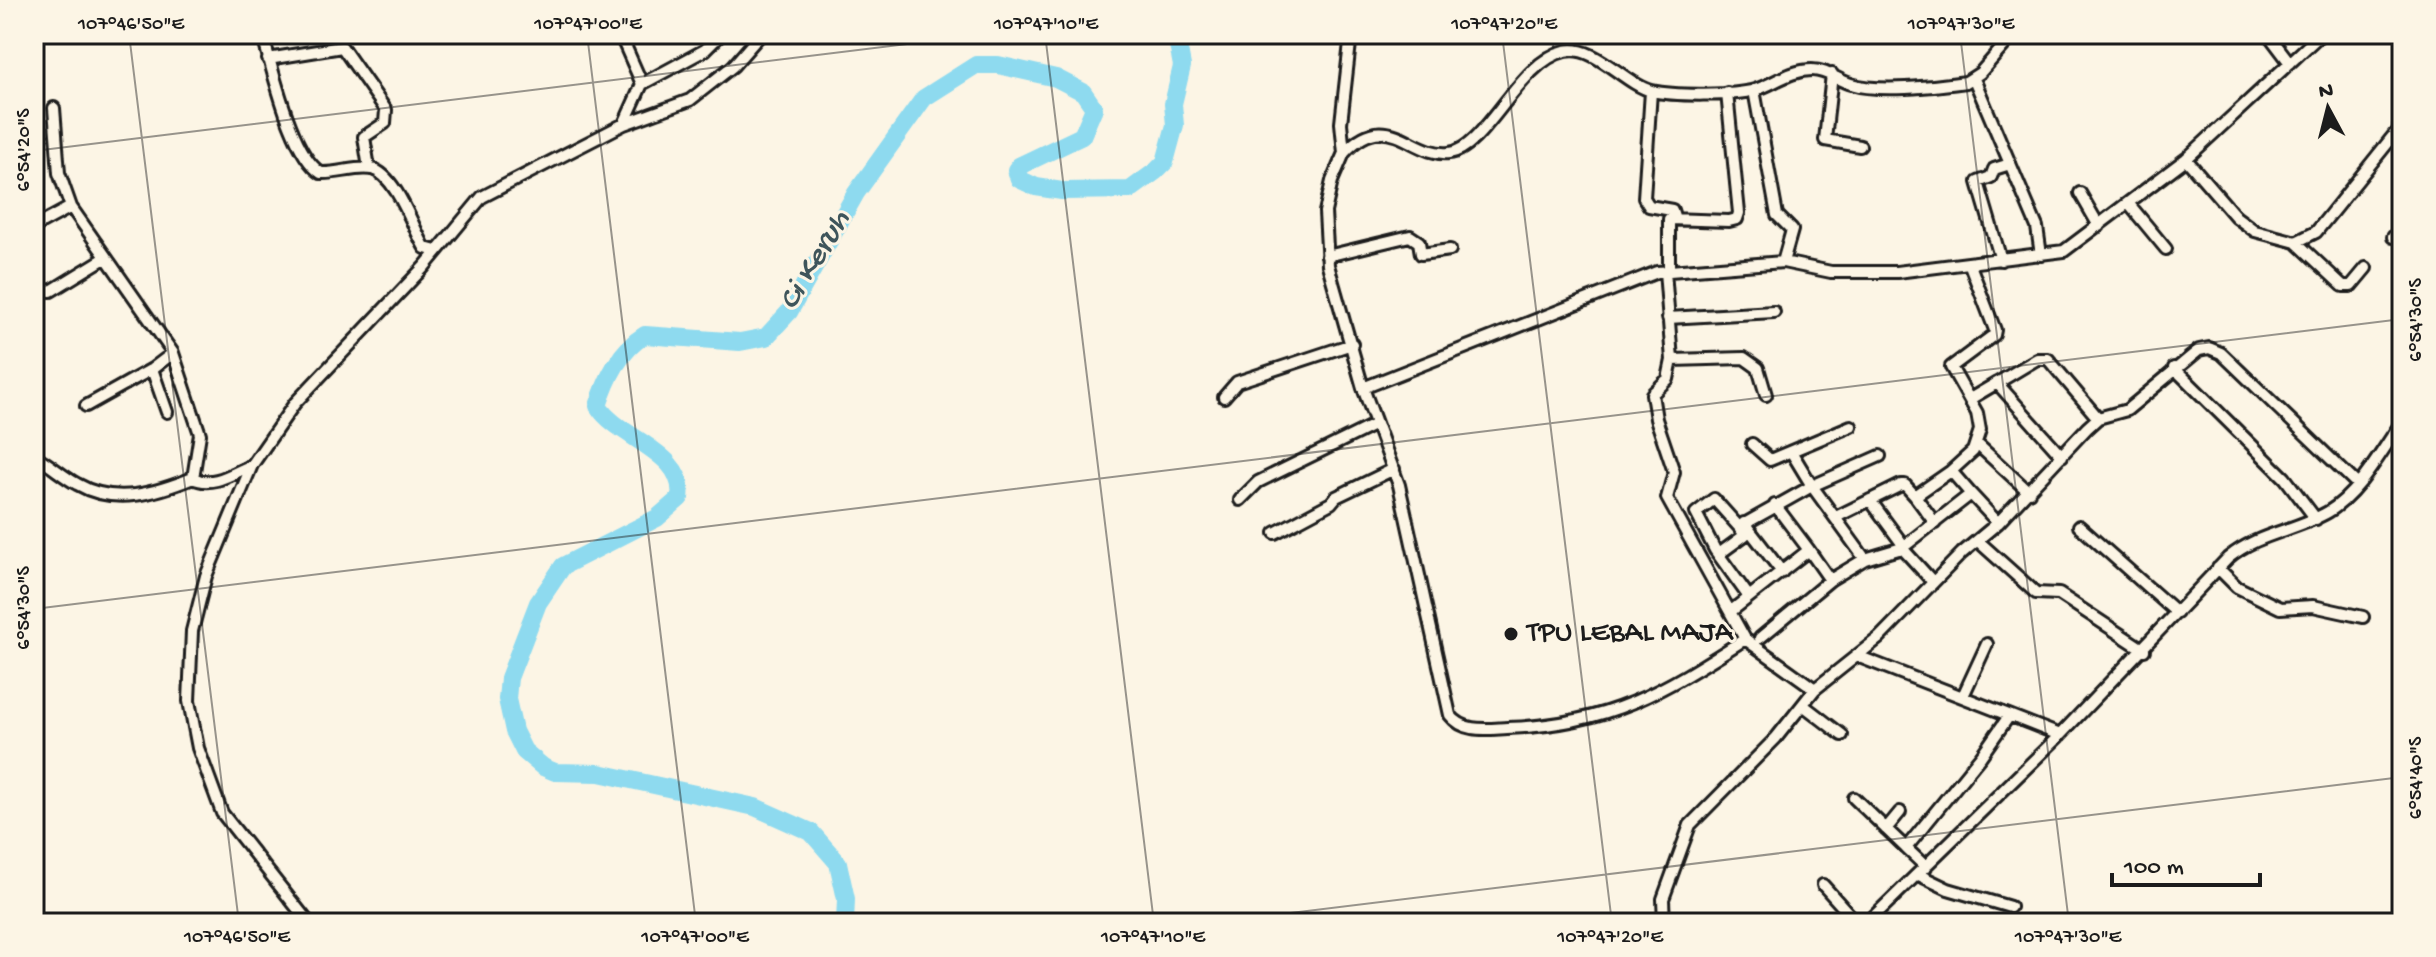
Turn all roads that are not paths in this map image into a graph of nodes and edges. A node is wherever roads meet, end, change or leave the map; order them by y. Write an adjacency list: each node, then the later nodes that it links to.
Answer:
1 (262, 34): 9 (street)
2 (620, 34): 13 (street)
3 (721, 34): 13 (street)
4 (761, 34): 18 (street)
5 (1351, 34): 21 (street)
6 (2014, 34): 12 (street)
7 (2268, 34): 10 (street)
8 (2321, 34): 10 (street)
9 (268, 59): 24 (street); 24 (street)
10 (2290, 63): 22 (street)
11 (1832, 74): 12 (street); 14 (street); 20 (street)
12 (1974, 79): 23 (street)
13 (642, 84): 18 (street)
14 (1754, 90): 16 (street); 41 (street)
15 (1651, 91): 16 (street); 21 (street); 28 (street)
16 (1727, 93): 28 (street)
17 (54, 108): 27 (street)
18 (624, 124): 36 (street)
19 (2402, 125): 33 (street)
20 (1860, 146)
21 (1344, 153): 38 (street)
22 (2186, 159): 26 (street); 33 (street)
23 (2010, 164): 37 (street); 40 (street)
24 (369, 168): 36 (street)
25 (2080, 193): 29 (street)
26 (2128, 203): 29 (street); 34 (street)
27 (71, 207): 30 (street); 39 (street)
28 (1675, 219): 44 (street)
29 (2099, 226): 37 (street)
30 (34, 227)
31 (2402, 227): 32 (street)
32 (2393, 237)
33 (2296, 242): 43 (street)
34 (2166, 249)
35 (1450, 250): 38 (street)
36 (436, 251): 70 (street)
37 (2041, 255): 40 (street)
38 (1327, 256): 48 (street)
39 (105, 258): 45 (street); 49 (street)
40 (2001, 260): 42 (street)
41 (1783, 262): 42 (street); 44 (street)
42 (1970, 265): 57 (street)
43 (2366, 268)
44 (1667, 270): 47 (street); 54 (street)
45 (34, 281)
46 (1774, 312): 47 (street)
47 (1668, 318): 50 (street)
48 (1352, 344): 54 (street); 56 (street)
49 (173, 353): 52 (street); 73 (street)
50 (1672, 360): 55 (street); 99 (street)
51 (2174, 368): 60 (street); 74 (street); 83 (street)
52 (152, 369): 58 (street); 59 (street)
53 (1997, 383): 57 (street); 60 (street); 68 (street)
54 (1363, 388): 62 (street)
55 (1766, 395)
56 (1224, 397)
57 (1970, 399): 65 (street)
58 (86, 406)
59 (167, 412)
60 (2098, 418): 68 (street)
61 (2402, 422): 74 (street)
62 (1376, 424): 71 (street); 79 (street)
63 (1851, 426): 66 (street)
64 (1752, 444): 66 (street)
65 (1977, 444): 72 (street); 76 (street)
66 (1792, 453): 75 (street)
67 (1880, 456): 75 (street)
68 (2062, 456): 76 (street)
69 (40, 459): 73 (street)
70 (252, 465): 73 (street); 120 (street)
71 (1394, 469): 88 (street); 103 (street)
72 (1951, 471): 77 (street); 78 (street)
73 (193, 478)
74 (2357, 484): 83 (street)
75 (1812, 486): 81 (street); 82 (street)
76 (2029, 492): 85 (street)
77 (1971, 494): 84 (street); 85 (street)
78 (1915, 496): 80 (street); 84 (street)
79 (1240, 500)
80 (1870, 500): 82 (street); 90 (street)
81 (1775, 505): 87 (street); 91 (street)
82 (1836, 517): 93 (street)
83 (2316, 519): 94 (street)
84 (1935, 523): 90 (street)
85 (1998, 523): 89 (street)
86 (2079, 526): 100 (street)
87 (1745, 529): 92 (street); 92 (street); 95 (street)
88 (1275, 533)
89 (1978, 541): 97 (street); 105 (street)
90 (1903, 547): 93 (street); 97 (street)
91 (1809, 550): 95 (street); 96 (street)
92 (1719, 554): 98 (street)
93 (1865, 559): 96 (street)
94 (2218, 568): 100 (street); 101 (street)
95 (1782, 572): 98 (street)
96 (1830, 580): 102 (street)
97 (1933, 582): 106 (street)
98 (1749, 597): 99 (street)
99 (1730, 612): 103 (street)
100 (2177, 613): 105 (street)
101 (2363, 617)
102 (1760, 638)
103 (1745, 639): 107 (street)
104 (1987, 644): 108 (street)
105 (2144, 650): 112 (street)
106 (1857, 656): 107 (street); 108 (street)
107 (1815, 689): 109 (street)
108 (1963, 696): 110 (street)
109 (1803, 705): 111 (street); 121 (street)
110 (2009, 716): 112 (street); 116 (street)
111 (1842, 735)
112 (2060, 735): 117 (street)
113 (1854, 798): 115 (street)
114 (1900, 812): 115 (street)
115 (1886, 829): 116 (street)
116 (1906, 848): 117 (street)
117 (1923, 871): 119 (street); 123 (street)
118 (1823, 885): 122 (street)
119 (2010, 907)
120 (309, 923)
121 (1664, 923)
122 (1857, 923)
123 (1867, 923)

